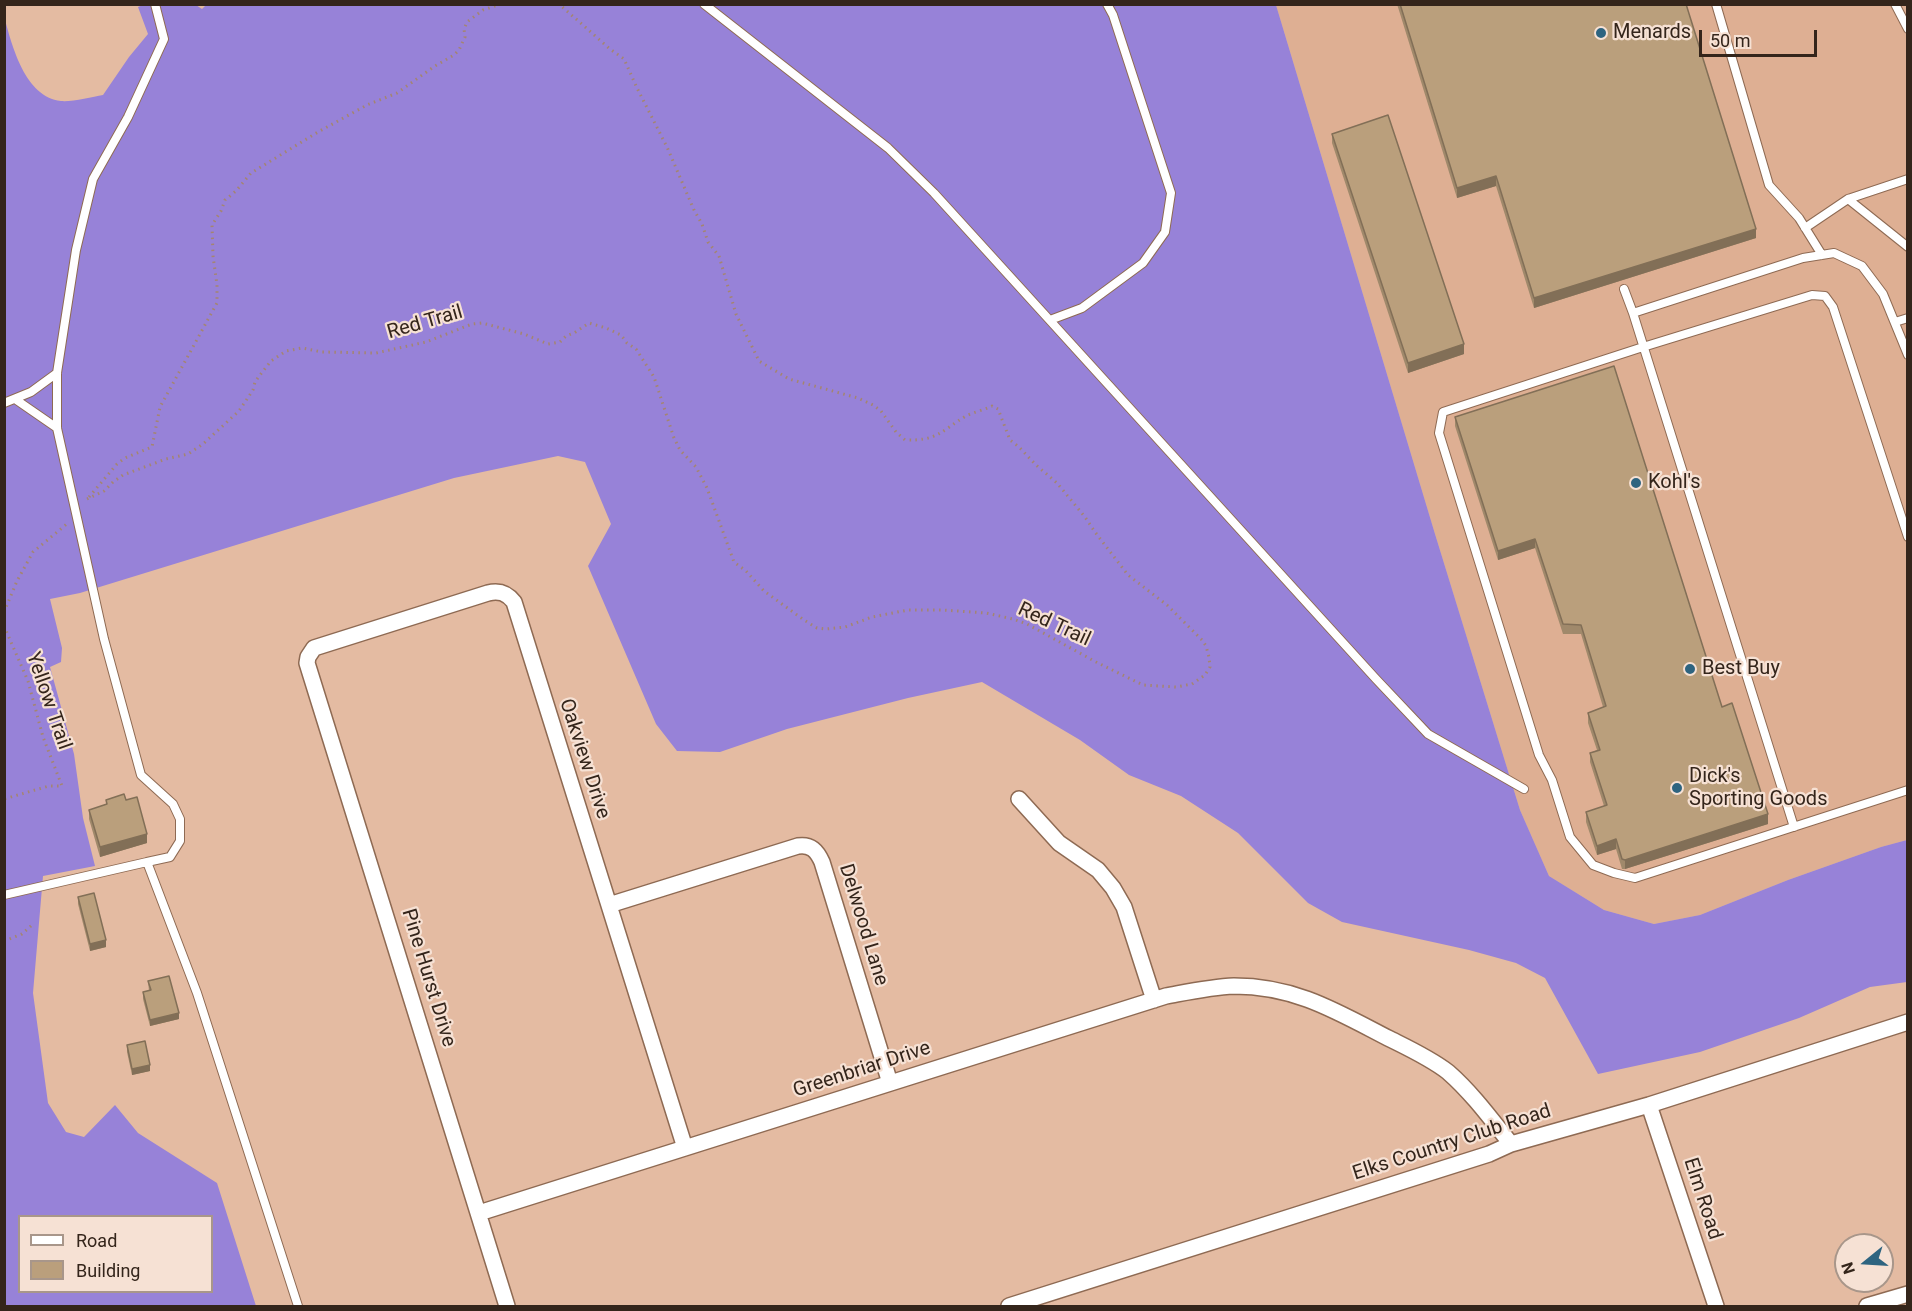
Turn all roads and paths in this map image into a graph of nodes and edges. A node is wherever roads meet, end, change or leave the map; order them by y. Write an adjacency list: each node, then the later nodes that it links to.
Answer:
1 (154, 4): 21 (lane)
2 (501, 4): 3 (path, Red Trail)
3 (559, 4)
4 (704, 4): 17 (lane)
5 (1107, 4): 17 (lane)
6 (1716, 4): 11 (lane)
7 (1895, 4): 8 (lane)
8 (1908, 29)
9 (1908, 179): 10 (lane)
10 (1848, 199): 11 (lane); 12 (lane)
11 (1805, 228): 13 (lane)
12 (1908, 247)
13 (1822, 255): 15 (lane); 18 (lane)
14 (1624, 290): 15 (lane)
15 (1633, 313): 19 (lane)
16 (1908, 318): 18 (lane)
17 (1050, 320): 31 (lane)
18 (1895, 322): 20 (lane)
19 (1642, 347): 25 (lane); 35 (lane); 35 (lane)
20 (1907, 352)
21 (57, 373): 22 (lane); 24 (lane)
22 (15, 399): 23 (lane); 24 (lane)
23 (4, 403)
24 (57, 428): 26 (lane)
25 (1904, 511): 27 (lane)
26 (76, 516): 28 (path); 36 (lane)
27 (1908, 537)
28 (4, 612)
29 (4, 626): 33 (path, Yellow Trail)
30 (307, 663): 38 (street, Oakview Drive); 47 (street, Pine Hurst Drive)
31 (1524, 789)
32 (1908, 790): 35 (lane)
33 (4, 799)
34 (1019, 799): 41 (street)
35 (1794, 827)
36 (147, 862): 37 (lane); 49 (lane)
37 (4, 895)
38 (609, 905): 43 (street, Delwood Lane); 46 (street, Oakview Drive)
39 (33, 924): 40 (path)
40 (4, 941)
41 (1154, 1000): 43 (street, Greenbriar Drive); 45 (street, Greenbriar Drive)
42 (1908, 1022): 44 (street, Elks Country Club Road)
43 (890, 1083): 46 (street, Greenbriar Drive)
44 (1648, 1105): 45 (street, Elks Country Club Road); 52 (street, Elm Road)
45 (1511, 1144): 51 (street, Elks Country Club Road)
46 (685, 1148): 47 (street, Greenbriar Drive)
47 (479, 1213): 50 (street, Pine Hurst Drive)
48 (1908, 1294): 53 (street)
49 (298, 1306)
50 (507, 1306)
51 (1009, 1306)
52 (1716, 1306)
53 (1868, 1306)

